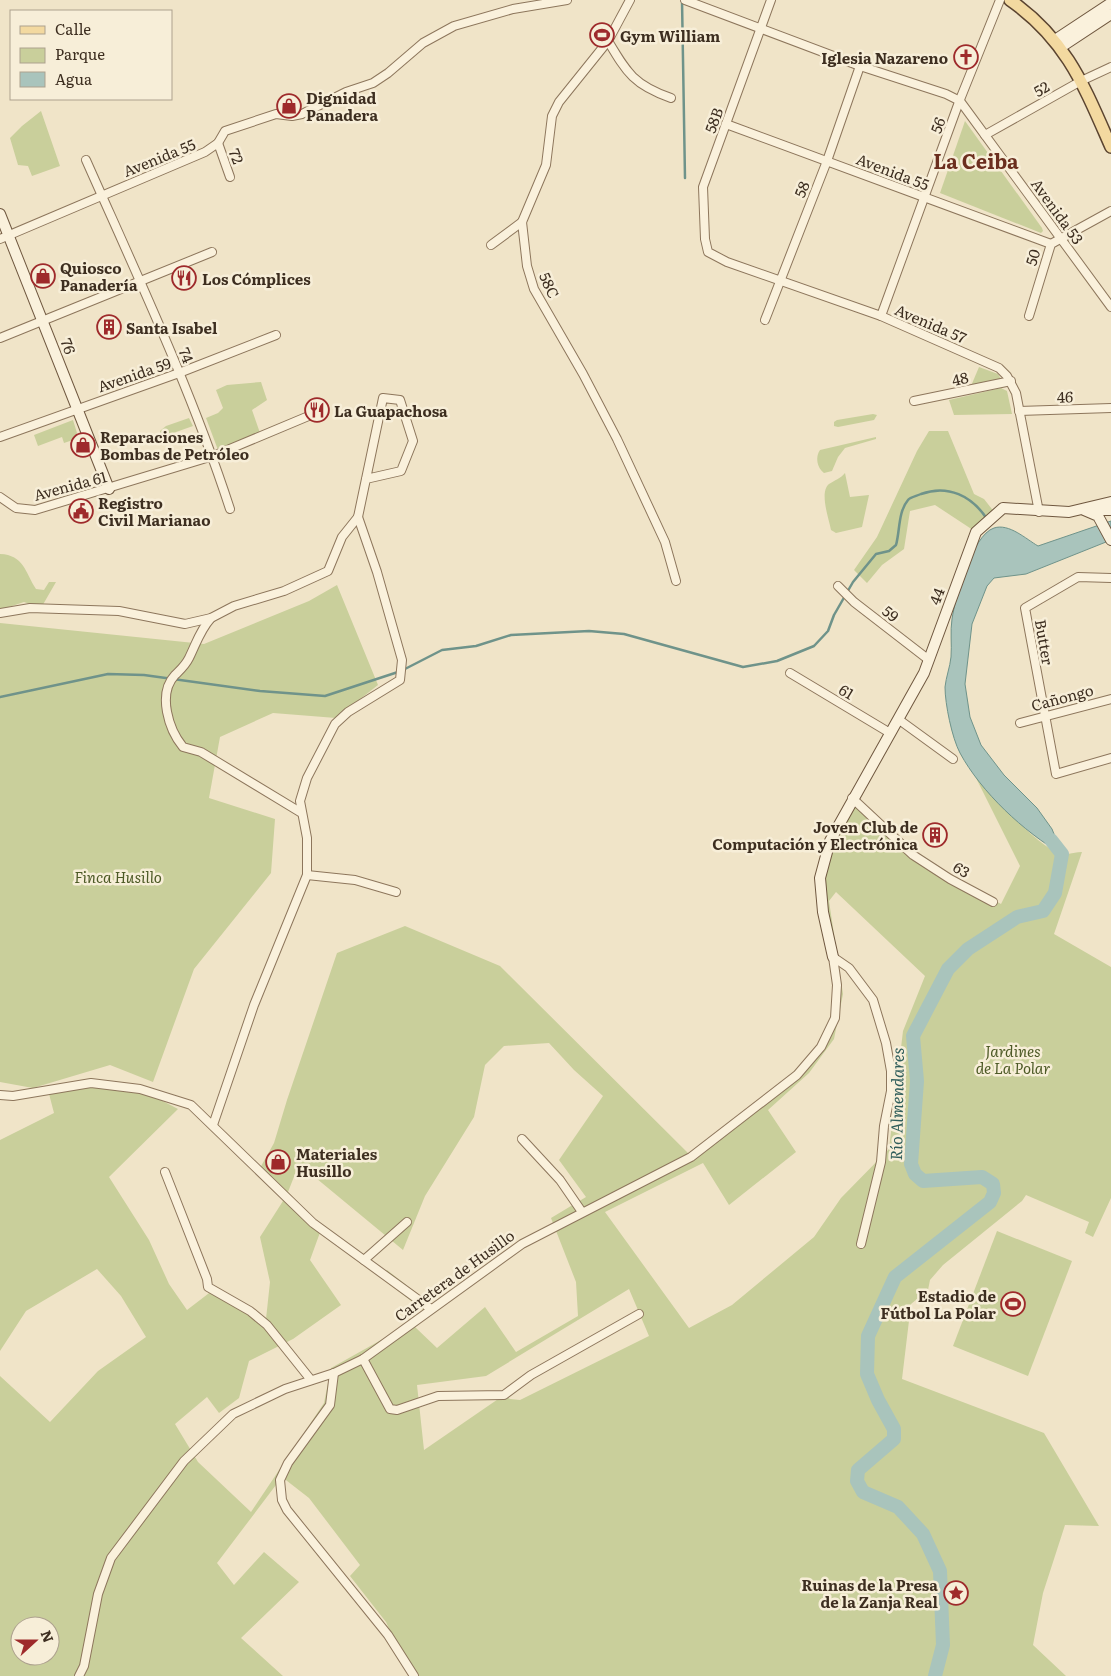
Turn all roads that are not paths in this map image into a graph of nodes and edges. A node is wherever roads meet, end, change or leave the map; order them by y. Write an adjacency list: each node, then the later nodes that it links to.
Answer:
1 (566, 0): 19 (street, Avenida 55)
2 (630, 0): 10 (street, 58C)
3 (686, 0): 9 (street)
4 (771, 0): 9 (street, 58B)
5 (1000, 0): 16 (street, 56)
6 (1010, 0): 11 (main road)
7 (1111, 3): 11 (street)
8 (1111, 14): 11 (street)
9 (761, 27): 12 (street); 17 (street, 58B)
10 (608, 41): 15 (street); 28 (street, 58C)
11 (1058, 44): 14 (main road)
12 (860, 66): 16 (street); 22 (street, 58)
13 (1111, 68): 14 (street, 52)
14 (1081, 81): 18 (street, 52); 20 (main road)
15 (670, 98)
16 (960, 101): 18 (street, Avenida 53); 25 (street, 56)
17 (726, 124): 22 (street, Avenida 55); 34 (street, 58B)
18 (985, 135): 30 (street, Avenida 53)
19 (218, 143): 23 (street, 72); 24 (street, Avenida 55)
20 (1111, 147)
21 (86, 160): 24 (street, 74)
22 (827, 161): 25 (street, Avenida 55); 36 (street, 58)
23 (230, 178)
24 (101, 195): 29 (street, Avenida 55); 35 (street, 74)
25 (925, 198): 31 (street, Avenida 55); 38 (street, 56)
26 (1111, 211): 30 (street, 50)
27 (0, 214): 29 (street, 76)
28 (522, 222): 32 (street); 63 (street, 58C)
29 (4, 237): 41 (street, 76)
30 (1060, 237): 31 (street, 50); 37 (street, Avenida 53)
31 (1051, 244): 39 (street, 50)
32 (491, 245)
33 (212, 252): 35 (street)
34 (708, 252): 36 (street, Avenida 57)
35 (141, 280): 41 (street); 44 (street, 74)
36 (780, 281): 38 (street, Avenida 57); 40 (street, 58)
37 (1111, 307)
38 (881, 316): 45 (street, Avenida 57)
39 (1028, 316)
40 (765, 320)
41 (44, 321): 43 (street); 47 (street, 76)
42 (276, 335): 44 (street, Avenida 59)
43 (0, 338)
44 (179, 373): 47 (street, Avenida 59); 52 (street, 74)
45 (1011, 382): 46 (street, 48); 49 (street, Avenida 57)
46 (914, 401)
47 (78, 408): 51 (street, Avenida 59); 54 (street, 76)
48 (1111, 408): 49 (street, 46)
49 (1019, 411): 59 (street, Avenida 57)
50 (311, 415): 52 (street, Avenida 61)
51 (0, 436)
52 (213, 456): 54 (street, Avenida 61); 56 (street, 74)
53 (366, 478): 53 (street); 60 (street)
54 (109, 489): 55 (street, Avenida 61)
55 (3, 500)
56 (230, 509)
57 (1110, 509): 58 (street); 58 (street, 44)
58 (1081, 510): 59 (street, 44); 61 (street)
59 (1039, 512): 67 (street, 44)
60 (358, 517): 66 (street); 77 (street)
61 (1111, 540)
62 (1111, 578): 70 (street, Butter)
63 (676, 582)
64 (838, 586): 67 (street, 59)
65 (0, 613): 66 (street)
66 (211, 618): 77 (street)
67 (928, 660): 71 (street, 44)
68 (790, 673): 73 (street, 61)
69 (1111, 699): 70 (street, Cañongo)
70 (1045, 715): 72 (street, Cañongo); 74 (street, Butter)
71 (898, 719): 73 (street, 44); 75 (street)
72 (1020, 723)
73 (890, 733): 76 (street, 44)
74 (1111, 758)
75 (953, 759)
76 (852, 798): 80 (street, 63); 81 (street, Carretera de Husillo)
77 (300, 812): 78 (street)
78 (307, 875): 79 (street); 83 (street)
79 (396, 892)
80 (993, 902)
81 (833, 957): 86 (street, Carretera de Husillo); 88 (street)
82 (0, 1095): 83 (street)
83 (214, 1125): 89 (street)
84 (522, 1139): 86 (street)
85 (165, 1172): 94 (street)
86 (582, 1212): 90 (street, Carretera de Husillo)
87 (407, 1222): 89 (street)
88 (861, 1244)
89 (364, 1260): 90 (street)
90 (431, 1310): 92 (street, Carretera de Husillo)
91 (638, 1314): 92 (street)
92 (363, 1360): 93 (street, Carretera de Husillo)
93 (334, 1373): 94 (street, Carretera de Husillo); 96 (street)
94 (311, 1380): 95 (street, Carretera de Husillo)
95 (79, 1676)
96 (414, 1676)

